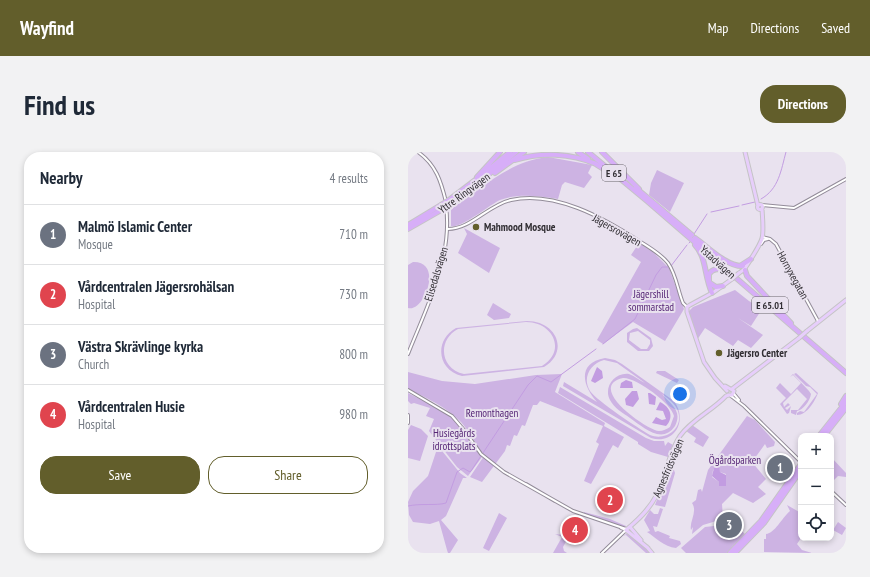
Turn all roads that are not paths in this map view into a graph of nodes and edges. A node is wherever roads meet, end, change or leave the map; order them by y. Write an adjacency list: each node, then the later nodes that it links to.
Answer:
1 (418, 152): 23 (street, Elisedalsvägen)
2 (510, 152): 15 (highway, Yttre Ringvägen)
3 (516, 152): 14 (highway, Yttre Ringvägen)
4 (524, 152): 11 (highway)
5 (578, 152): 12 (highway)
6 (588, 152): 16 (highway, Ystadvägen / E 65)
7 (592, 152): 16 (highway, Ystadvägen / E 65)
8 (745, 152): 19 (main road)
9 (498, 153): 15 (highway)
10 (603, 153): 16 (highway)
11 (514, 160): 12 (highway); 14 (highway)
12 (596, 164): 16 (highway)
13 (846, 179): 19 (street)
14 (481, 182): 17 (highway, Yttre Ringvägen)
15 (464, 189): 17 (highway, Yttre Ringvägen)
16 (641, 194): 21 (highway, Ystadvägen / E 65.01); 24 (highway, Ystadvägen / E 65.01)
17 (449, 202): 18 (highway, Yttre Ringvägen, bridge)
18 (442, 207): 20 (highway, Yttre Ringvägen); 22 (highway, Yttre Ringvägen)
19 (760, 207): 25 (main road)
20 (408, 225)
21 (675, 225): 35 (highway, Ystadvägen / E 65.01); 37 (highway)
22 (408, 229)
23 (448, 229): 39 (street, Jägersrovägen); 42 (street, Elisedalsvägen)
24 (695, 238): 31 (highway); 41 (highway, Ystadvägen / E 65.01)
25 (762, 238): 26 (street); 27 (street, Hornyxegatan); 28 (main road); 29 (main road)
26 (767, 240): 27 (street); 28 (street)
27 (772, 240): 40 (street, Hornyxegatan)
28 (760, 245): 29 (main road)
29 (755, 254): 30 (main road)
30 (750, 261): 31 (highway); 32 (main road); 33 (highway)
31 (732, 264): 32 (highway)
32 (744, 268): 33 (highway); 36 (main road, bridge)
33 (749, 279): 41 (highway)
34 (710, 283): 35 (highway); 36 (highway); 37 (highway)
35 (742, 284): 43 (highway, Ystadvägen / E 65.01)
36 (723, 286): 37 (main road)
37 (713, 293): 39 (main road)
38 (846, 300): 40 (main road, Agnesfridsvägen)
39 (687, 307): 48 (main road, Jägersrovägen)
40 (818, 321): 48 (main road, Agnesfridsvägen, bridge)
41 (792, 323): 43 (highway, Ystadvägen / E 65.01)
42 (408, 354)
43 (840, 366): 44 (highway, Ystadvägen / E 65.01); 45 (highway, Ystadvägen / E 65.01); 46 (highway)
44 (846, 369)
45 (846, 373)
46 (846, 376)
47 (408, 390): 66 (street)
48 (731, 391): 49 (main road); 51 (main road, Agnesfridsvägen); 53 (street, Jägersrovägen)
49 (730, 396): 51 (main road, Agnesfridsvägen); 53 (street, Jägersrovägen)
50 (846, 397): 59 (highway)
51 (718, 402): 66 (main road, Agnesfridsvägen)
52 (846, 402): 60 (highway)
53 (744, 406): 62 (street, Jägersrovägen)
54 (846, 408): 58 (highway)
55 (846, 411): 58 (highway)
56 (408, 416): 57 (street)
57 (408, 423)
58 (827, 431): 61 (highway)
59 (823, 433)
60 (823, 433)
61 (824, 433)
62 (798, 462)
63 (799, 469): 68 (highway)
64 (834, 494): 65 (street)
65 (846, 505)
66 (628, 529): 67 (main road); 67 (main road); 69 (street, Agnesfridsvägen)
67 (648, 548): 70 (main road)
68 (733, 552)
69 (602, 553)
70 (652, 553)

